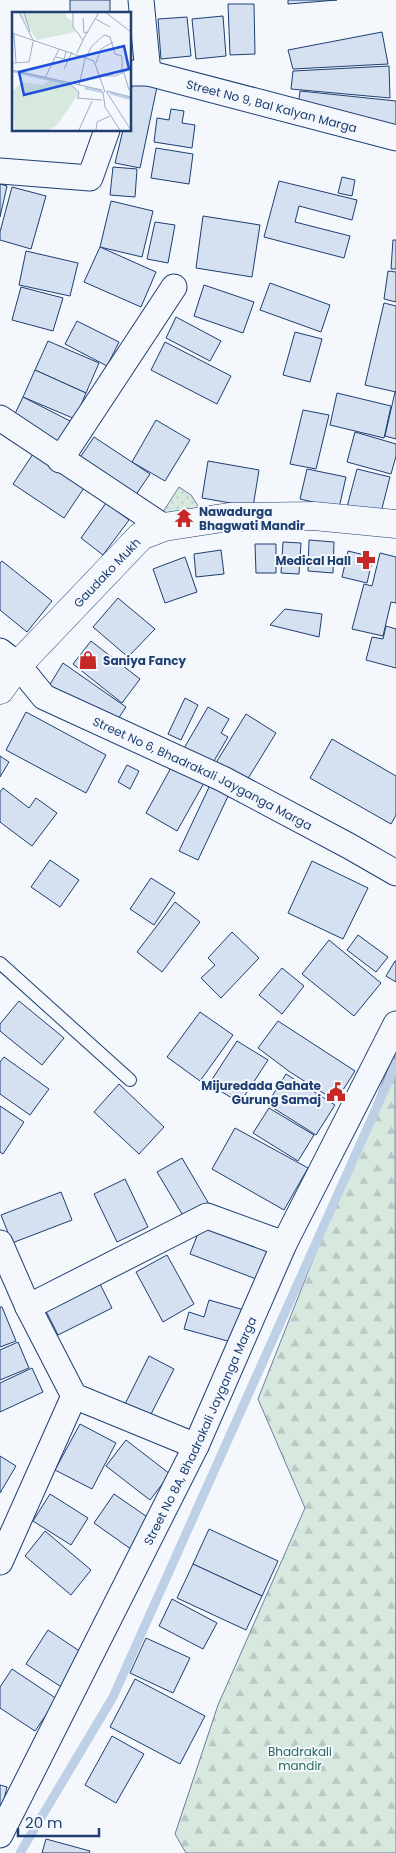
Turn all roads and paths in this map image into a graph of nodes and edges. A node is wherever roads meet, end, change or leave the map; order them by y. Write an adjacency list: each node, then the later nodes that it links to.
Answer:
1 (141, 0): 2 (street)
2 (139, 73): 4 (street, Street No 9, Bal Kalyan Marga)
3 (106, 131): 5 (street)
4 (396, 138)
5 (0, 170)
6 (174, 287): 8 (street)
7 (0, 418): 8 (street)
8 (60, 460): 10 (street)
9 (396, 524): 10 (main road, Gaudako Mukh)
10 (164, 527): 11 (main road, Gaudako Mukh)
11 (9, 658): 12 (main road, Gaudako Mukh); 13 (street, Street No 6, Bhadrakali Jayganga Marga)
12 (0, 690)
13 (396, 873)
14 (0, 963): 17 (lane)
15 (396, 1024): 16 (street, Street No 8A, Bhadrakali Jayganga Marga)
16 (387, 1055): 19 (street, Street No 8A, Bhadrakali Jayganga Marga)
17 (130, 1080)
18 (0, 1243): 20 (street)
19 (284, 1244): 20 (street); 22 (street, Street No 8A, Bhadrakali Jayganga Marga)
20 (28, 1308): 21 (street)
21 (74, 1396): 22 (street); 23 (street)
22 (196, 1446): 24 (street, Street No 8A, Bhadrakali Jayganga Marga)
23 (0, 1562)
24 (0, 1835)

